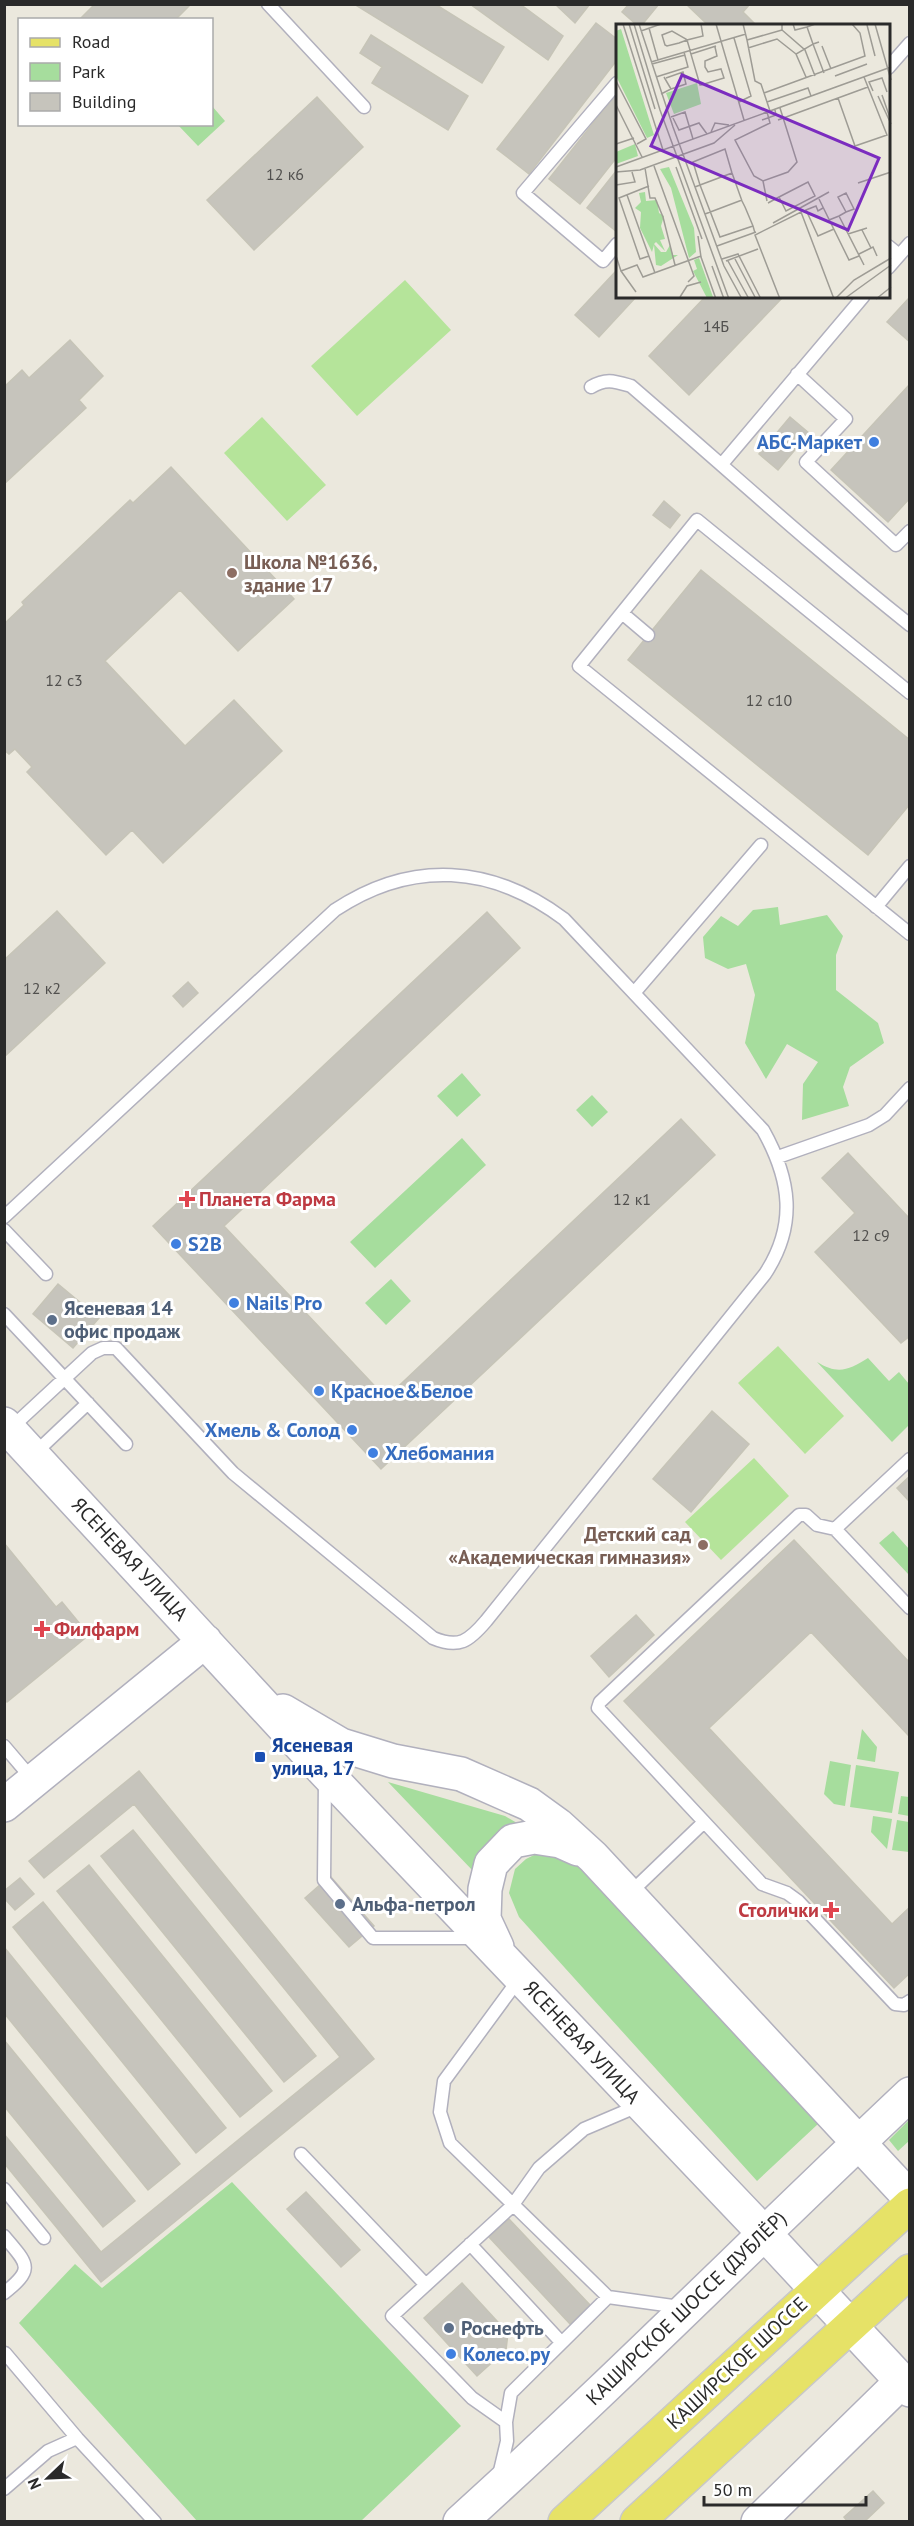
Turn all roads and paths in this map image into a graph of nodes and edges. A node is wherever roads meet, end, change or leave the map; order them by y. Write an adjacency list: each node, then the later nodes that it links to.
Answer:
1 (268, 4): 5 (lane)
2 (909, 44): 3 (lane)
3 (890, 66)
4 (616, 84): 7 (lane)
5 (364, 107)
6 (909, 243): 9 (lane)
7 (616, 245)
8 (890, 248): 9 (lane)
9 (899, 255): 10 (lane)
10 (890, 266)
11 (863, 298): 12 (lane)
12 (797, 374): 14 (lane); 15 (lane)
13 (591, 387): 14 (lane)
14 (722, 464): 17 (lane)
15 (909, 531)
16 (622, 613): 18 (lane); 19 (lane); 22 (lane)
17 (909, 625)
18 (648, 635)
19 (909, 693)
20 (761, 845): 24 (lane)
21 (909, 866): 22 (lane)
22 (876, 907): 23 (lane)
23 (909, 934)
24 (634, 993): 26 (lane); 27 (lane)
25 (909, 1088): 26 (lane)
26 (778, 1158): 31 (lane)
27 (4, 1217)
28 (4, 1230): 29 (lane)
29 (46, 1274)
30 (4, 1314): 31 (lane)
31 (65, 1378): 32 (lane); 33 (lane)
32 (88, 1403): 34 (lane); 35 (lane)
33 (7, 1426): 35 (main road, ЯСЕНЕВАЯ УЛИЦА)
34 (126, 1444)
35 (33, 1455): 39 (main road, ЯСЕНЕВАЯ УЛИЦА)
36 (909, 1459): 37 (lane)
37 (835, 1529): 38 (lane); 45 (lane)
38 (909, 1608)
39 (205, 1641): 40 (main road, ЯСЕНЕВАЯ УЛИЦА); 43 (main road)
40 (254, 1695): 42 (main road, ЯСЕНЕВАЯ УЛИЦА); 46 (main road, ЯСЕНЕВАЯ УЛИЦА)
41 (4, 1746): 43 (lane)
42 (325, 1772): 48 (main road, ЯСЕНЕВАЯ УЛИЦА); 48 (lane)
43 (33, 1781): 44 (main road)
44 (4, 1805)
45 (704, 1822): 47 (lane); 49 (lane)
46 (593, 1857): 47 (main road, ЯСЕНЕВАЯ УЛИЦА); 48 (main road)
47 (628, 1894): 52 (main road, ЯСЕНЕВАЯ УЛИЦА)
48 (502, 1957): 51 (main road, ЯСЕНЕВАЯ УЛИЦА); 57 (lane)
49 (909, 2001)
50 (909, 2094): 52 (main road, КАШИРСКОЕ ШОССЕ (ДУБЛЁР))
51 (642, 2105): 57 (lane); 58 (main road, ЯСЕНЕВАЯ УЛИЦА)
52 (858, 2142): 55 (main road, ЯСЕНЕВАЯ УЛИЦА); 58 (main road, КАШИРСКОЕ ШОССЕ (ДУБЛЁР))
53 (301, 2154): 63 (lane)
54 (4, 2189): 60 (lane)
55 (909, 2198)
56 (909, 2205): 64 (main road, КАШИРСКОЕ ШОССЕ)
57 (512, 2206): 61 (lane); 66 (lane)
58 (763, 2232): 64 (main road, ЯСЕНЕВАЯ УЛИЦА); 67 (main road, КАШИРСКОЕ ШОССЕ (ДУБЛЁР))
59 (4, 2236): 65 (lane)
60 (44, 2238)
61 (470, 2244): 63 (lane); 69 (lane)
62 (909, 2271): 68 (main road)
63 (426, 2285): 72 (lane)
64 (816, 2290): 68 (main road, ЯСЕНЕВАЯ УЛИЦА); 78 (main road, КАШИРСКОЕ ШОССЕ)
65 (4, 2293)
66 (608, 2297): 67 (lane); 69 (lane)
67 (687, 2308): 75 (main road, КАШИРСКОЕ ШОССЕ (ДУБЛЁР))
68 (850, 2325): 71 (main road, ЯСЕНЕВАЯ УЛИЦА); 79 (main road)
69 (561, 2342): 72 (lane)
70 (5, 2353): 73 (lane)
71 (906, 2386): 80 (main road)
72 (506, 2422): 75 (lane)
73 (77, 2438): 74 (lane); 76 (lane)
74 (4, 2489)
75 (495, 2491): 77 (main road, КАШИРСКОЕ ШОССЕ (ДУБЛЁР))
76 (155, 2522)
77 (460, 2522)
78 (565, 2522)
79 (637, 2522)
80 (758, 2522)

